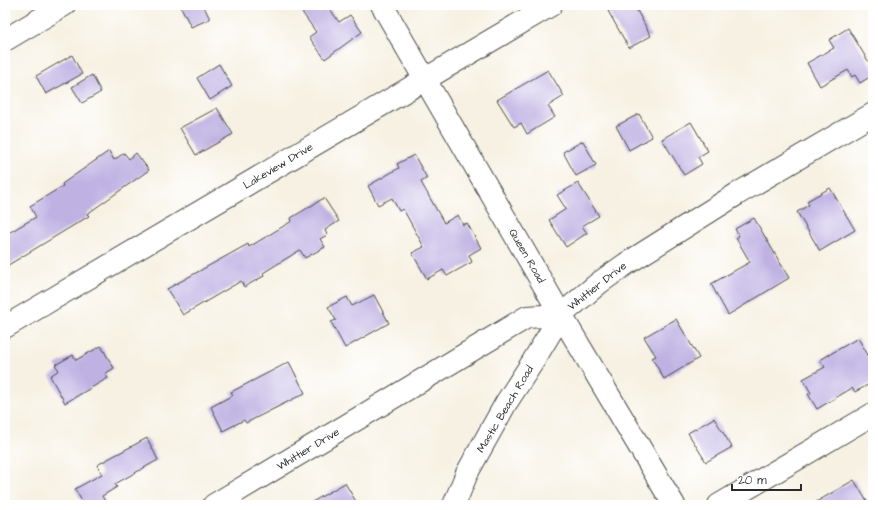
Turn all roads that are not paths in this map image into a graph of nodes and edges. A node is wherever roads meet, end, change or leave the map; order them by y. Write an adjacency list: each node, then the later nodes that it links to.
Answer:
1 (64, 5): 4 (street)
2 (382, 5): 5 (street, Queen Road)
3 (551, 5): 5 (street, Lakeview Drive)
4 (5, 40)
5 (424, 79): 7 (street, Queen Road); 8 (street, Lakeview Drive)
6 (873, 114): 7 (street, Whittier Drive)
7 (561, 315): 10 (street, Whittier Drive); 11 (street, Mastic Beach Road); 12 (street, Queen Road)
8 (5, 327)
9 (873, 414): 13 (street)
10 (214, 505)
11 (454, 505)
12 (674, 505)
13 (719, 505)

